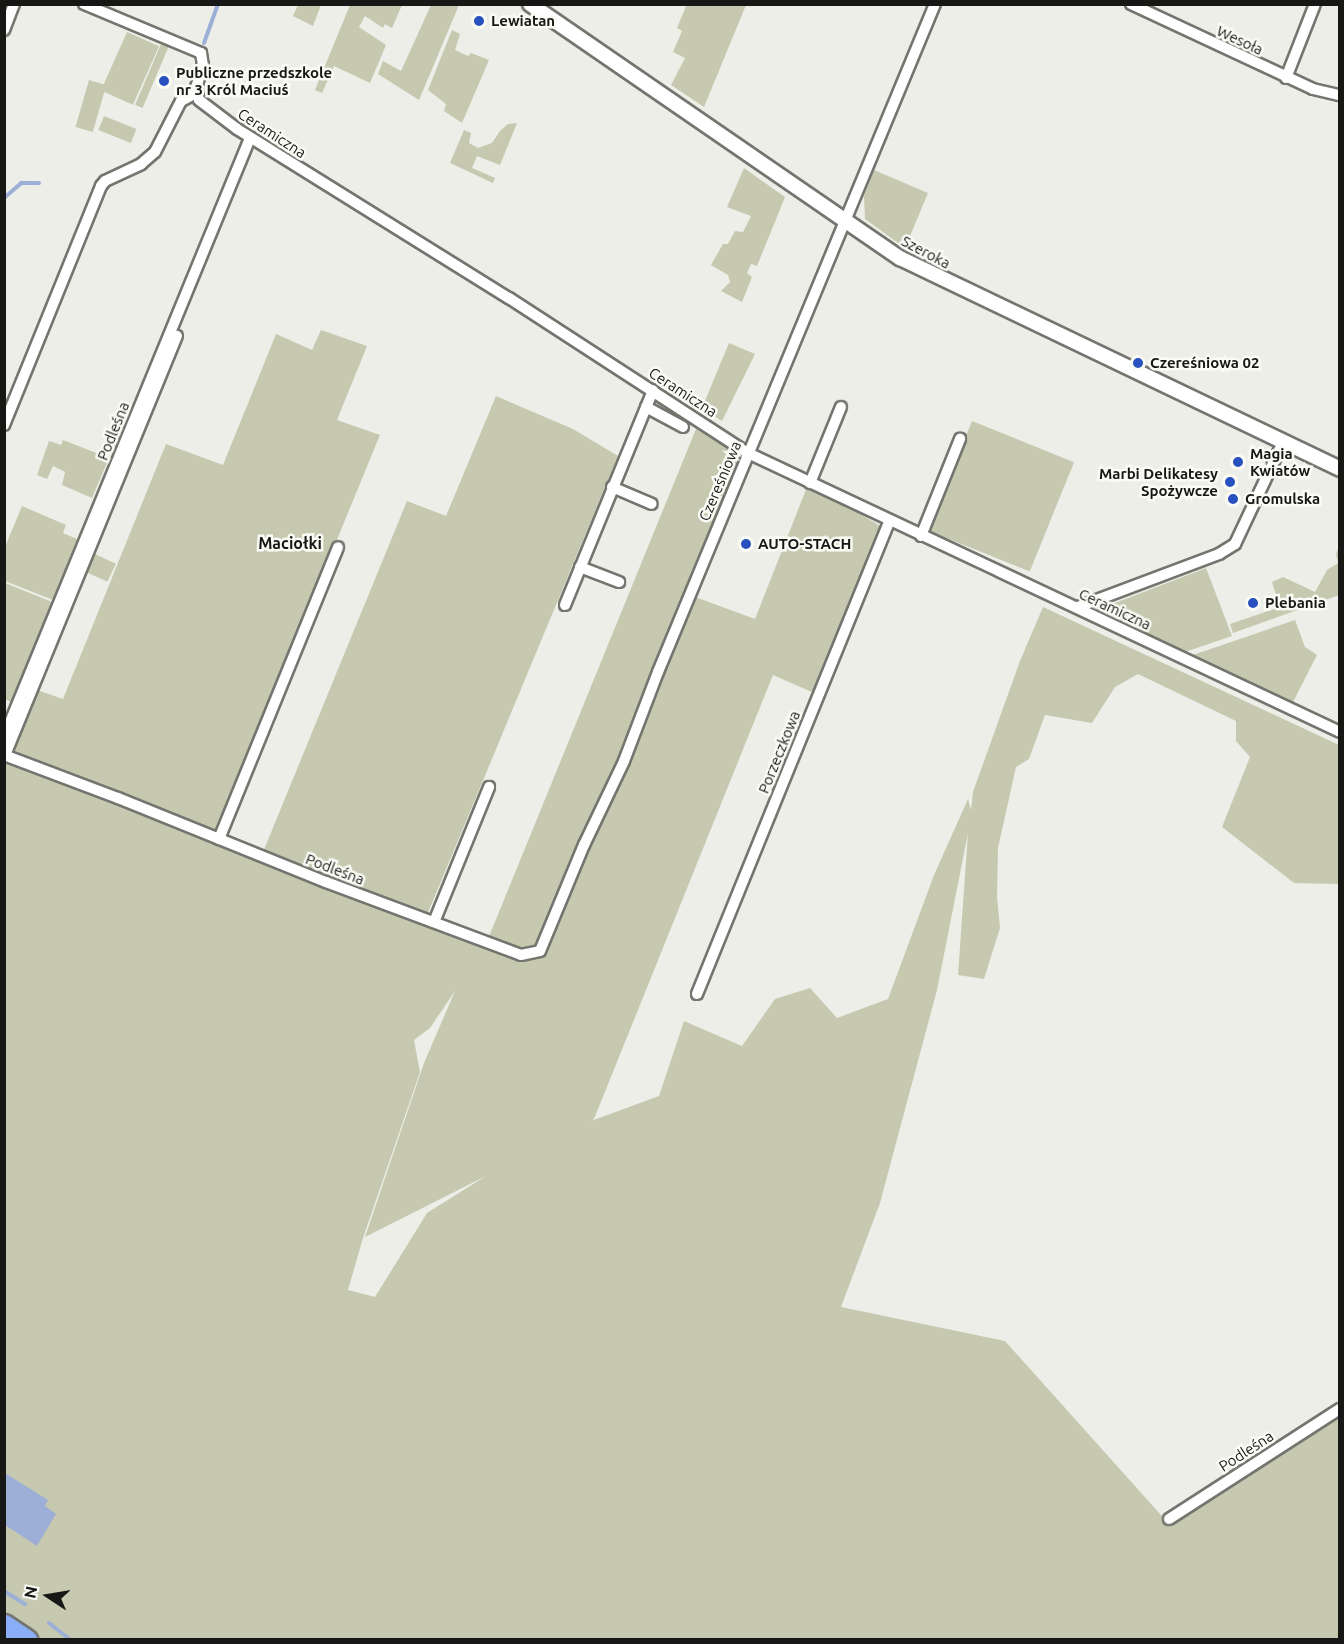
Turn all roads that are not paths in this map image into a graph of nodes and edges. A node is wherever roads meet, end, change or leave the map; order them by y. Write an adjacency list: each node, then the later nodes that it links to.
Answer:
1 (14, 4): 8 (street)
2 (84, 4): 7 (street)
3 (530, 4): 13 (street, Szeroka)
4 (935, 4): 13 (street, Czereśniowa)
5 (1131, 4): 9 (street, Wesoła)
6 (1315, 4): 9 (street)
7 (113, 10): 10 (street)
8 (4, 30)
9 (1286, 78): 11 (street, Wesoła)
10 (195, 93): 12 (street, Ceramiczna); 18 (street)
11 (1340, 95)
12 (250, 138): 15 (street, Ceramiczna); 35 (street, Podleśna)
13 (846, 223): 21 (street, Szeroka); 22 (street, Czereśniowa)
14 (189, 305): 36 (street)
15 (653, 390): 16 (street); 22 (street, Ceramiczna)
16 (646, 407): 19 (street); 25 (street)
17 (841, 407): 24 (street)
18 (4, 425)
19 (683, 427)
20 (960, 438): 28 (street)
21 (1283, 442): 23 (street, Szeroka); 33 (street)
22 (748, 453): 24 (street, Ceramiczna); 40 (street, Czereśniowa)
23 (1340, 469)
24 (810, 483): 27 (street, Ceramiczna)
25 (612, 487): 26 (street); 30 (street)
26 (652, 504)
27 (889, 522): 28 (street, Ceramiczna); 41 (street, Porzeczkowa)
28 (921, 536): 33 (street, Ceramiczna)
29 (338, 547): 38 (street)
30 (580, 567): 31 (street); 32 (street)
31 (619, 582)
32 (565, 605)
33 (1078, 608): 34 (street, Ceramiczna)
34 (1340, 732)
35 (4, 737)
36 (5, 755): 38 (street, Podleśna)
37 (489, 787): 39 (street)
38 (219, 839): 39 (street, Podleśna)
39 (434, 922): 40 (street, Podleśna)
40 (521, 956)
41 (697, 994)
42 (1340, 1409): 43 (street, Podleśna)
43 (1169, 1519)
44 (4, 1624): 45 (highway)
45 (26, 1640)

